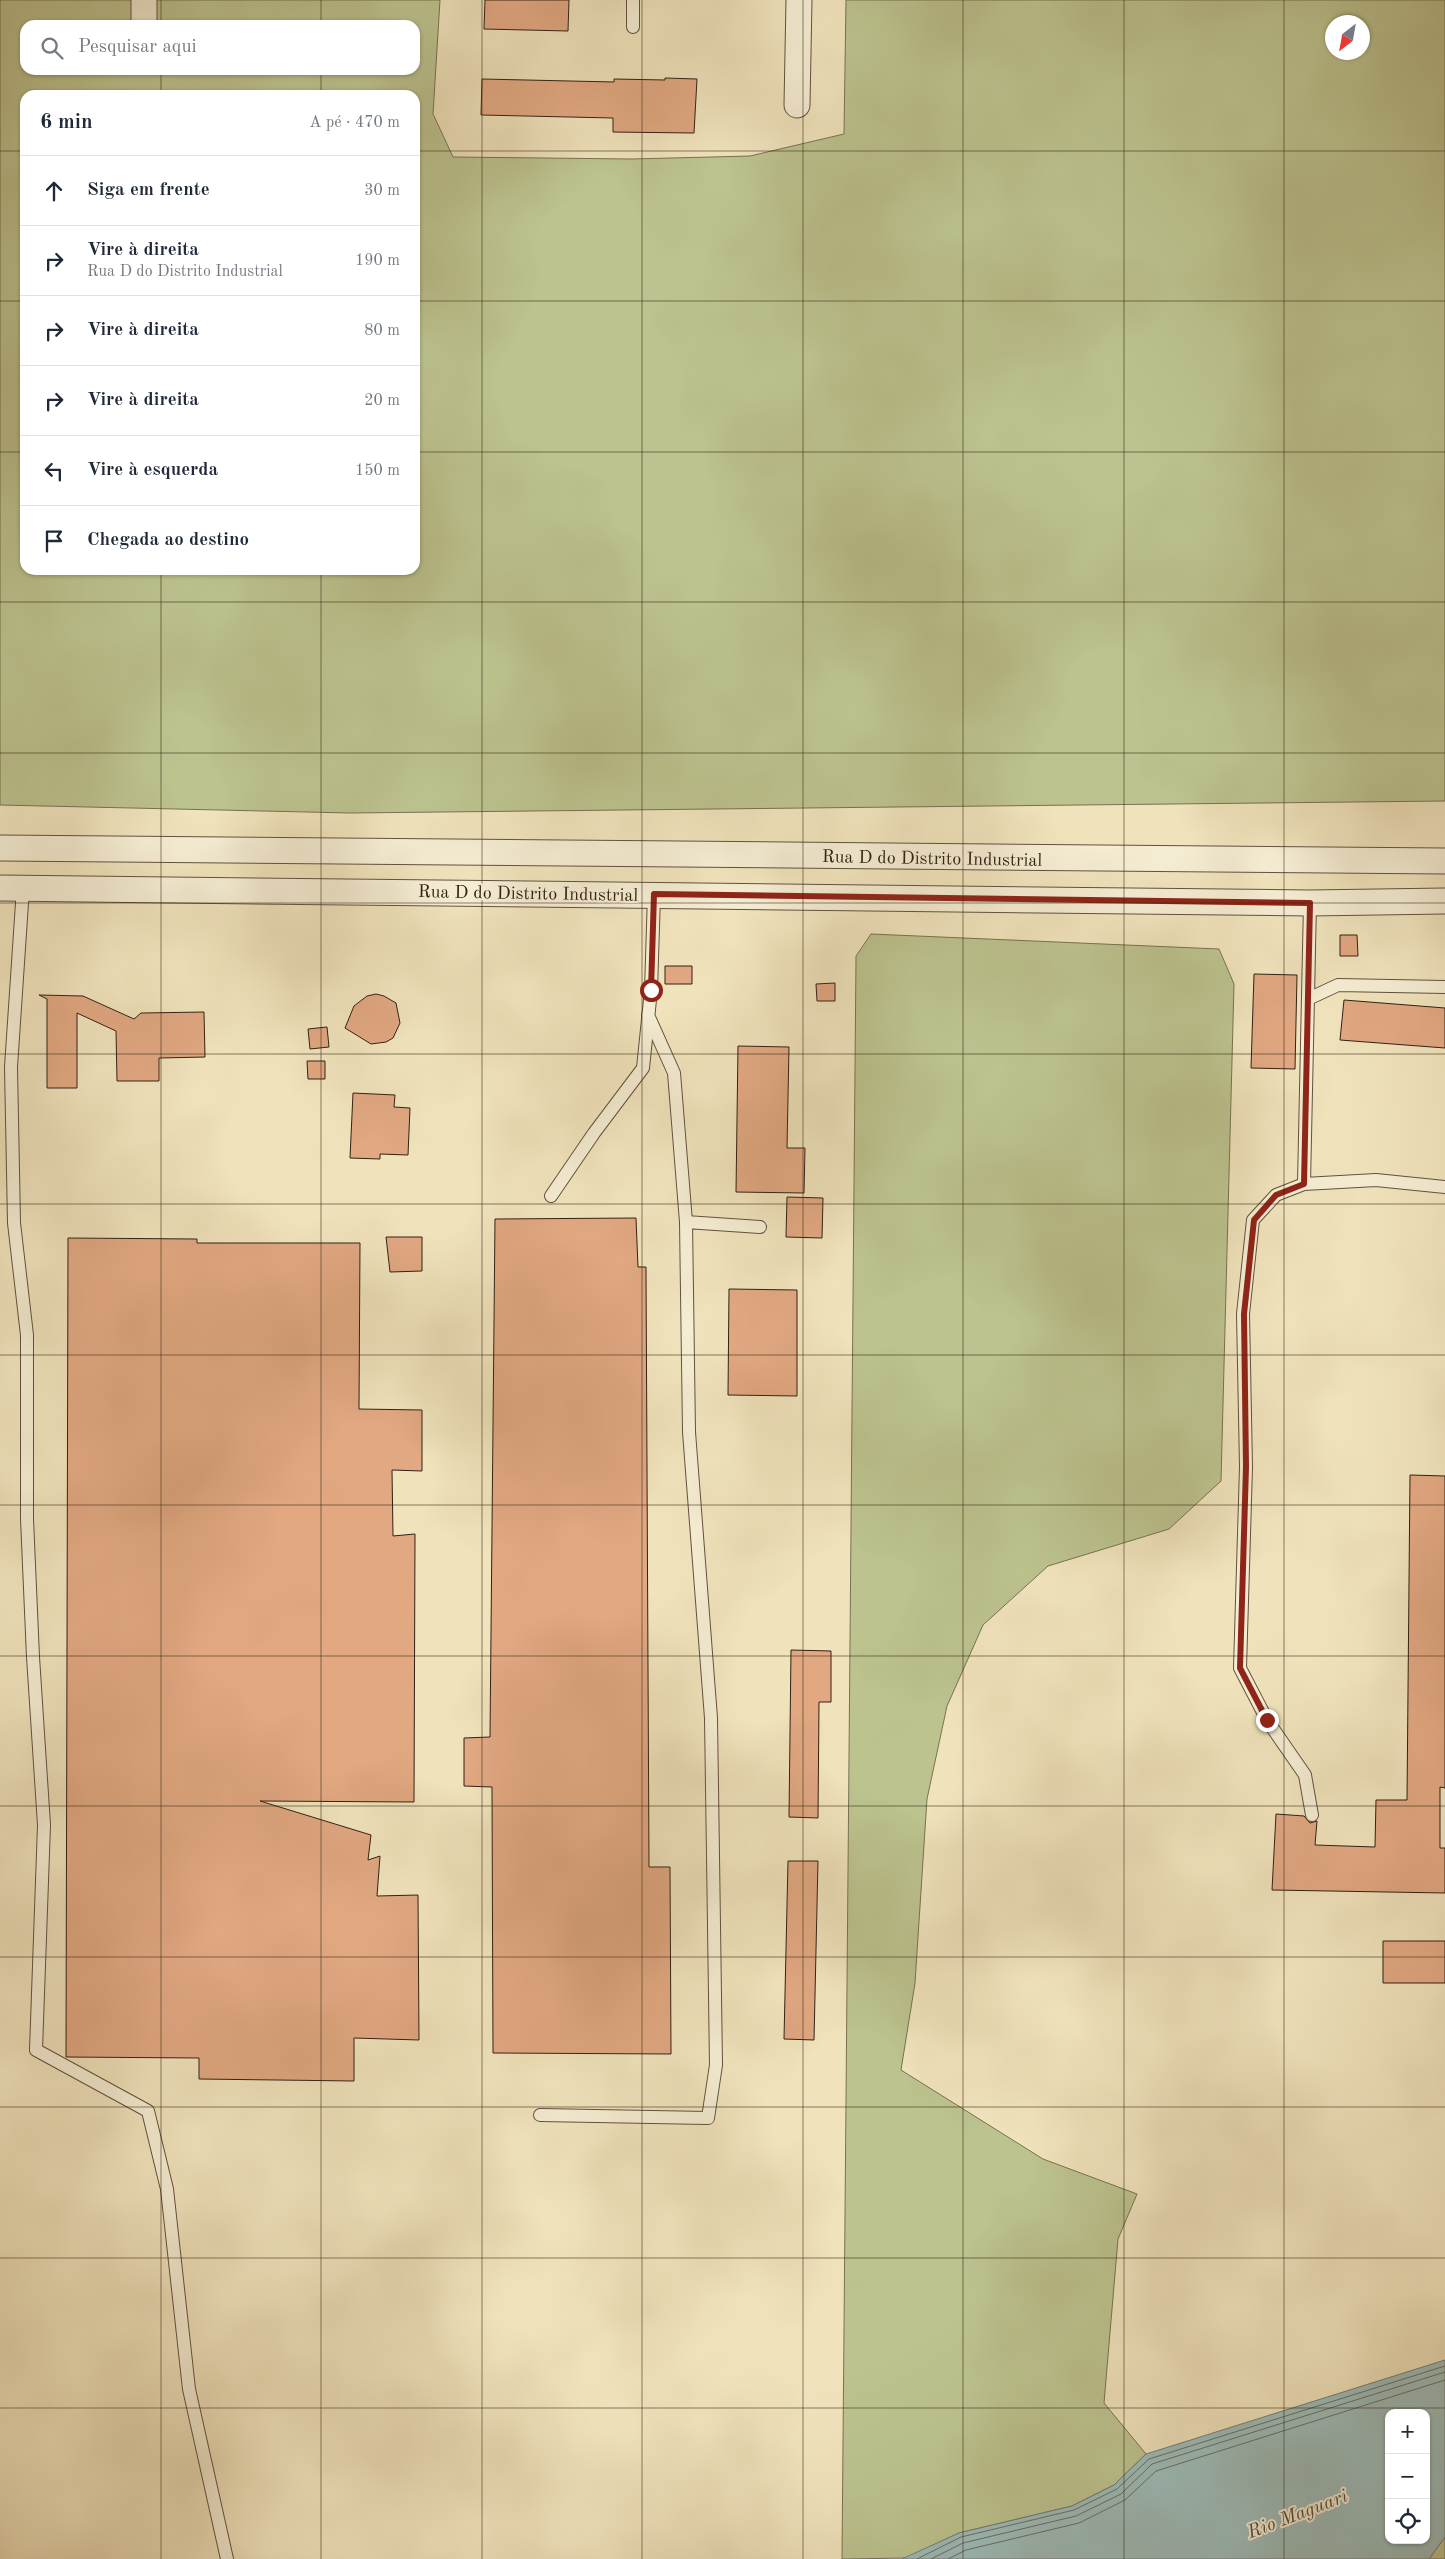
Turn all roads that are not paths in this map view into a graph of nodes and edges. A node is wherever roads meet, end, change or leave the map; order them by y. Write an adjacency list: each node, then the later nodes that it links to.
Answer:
1 (144, 0): 4 (street)
2 (633, 0): 5 (lane)
3 (799, 0): 6 (street)
4 (144, 20)
5 (633, 27)
6 (797, 105)
7 (10, 848): 8 (street, Rua D do Distrito Industrial); 9 (street)
8 (1445, 860)
9 (11, 888): 10 (street, Rua D do Distrito Industrial); 23 (lane)
10 (654, 894): 12 (street, Rua D do Distrito Industrial); 15 (lane)
11 (1445, 901): 12 (street, Rua D do Distrito Industrial)
12 (1310, 903): 14 (lane)
13 (1445, 987): 14 (lane)
14 (1308, 999): 16 (lane)
15 (648, 1015): 18 (lane); 19 (lane)
16 (1304, 1184): 17 (lane); 21 (lane)
17 (1445, 1187)
18 (550, 1196)
19 (686, 1222): 20 (lane); 22 (lane)
20 (760, 1227)
21 (1312, 1814)
22 (540, 2115)
23 (228, 2559)

